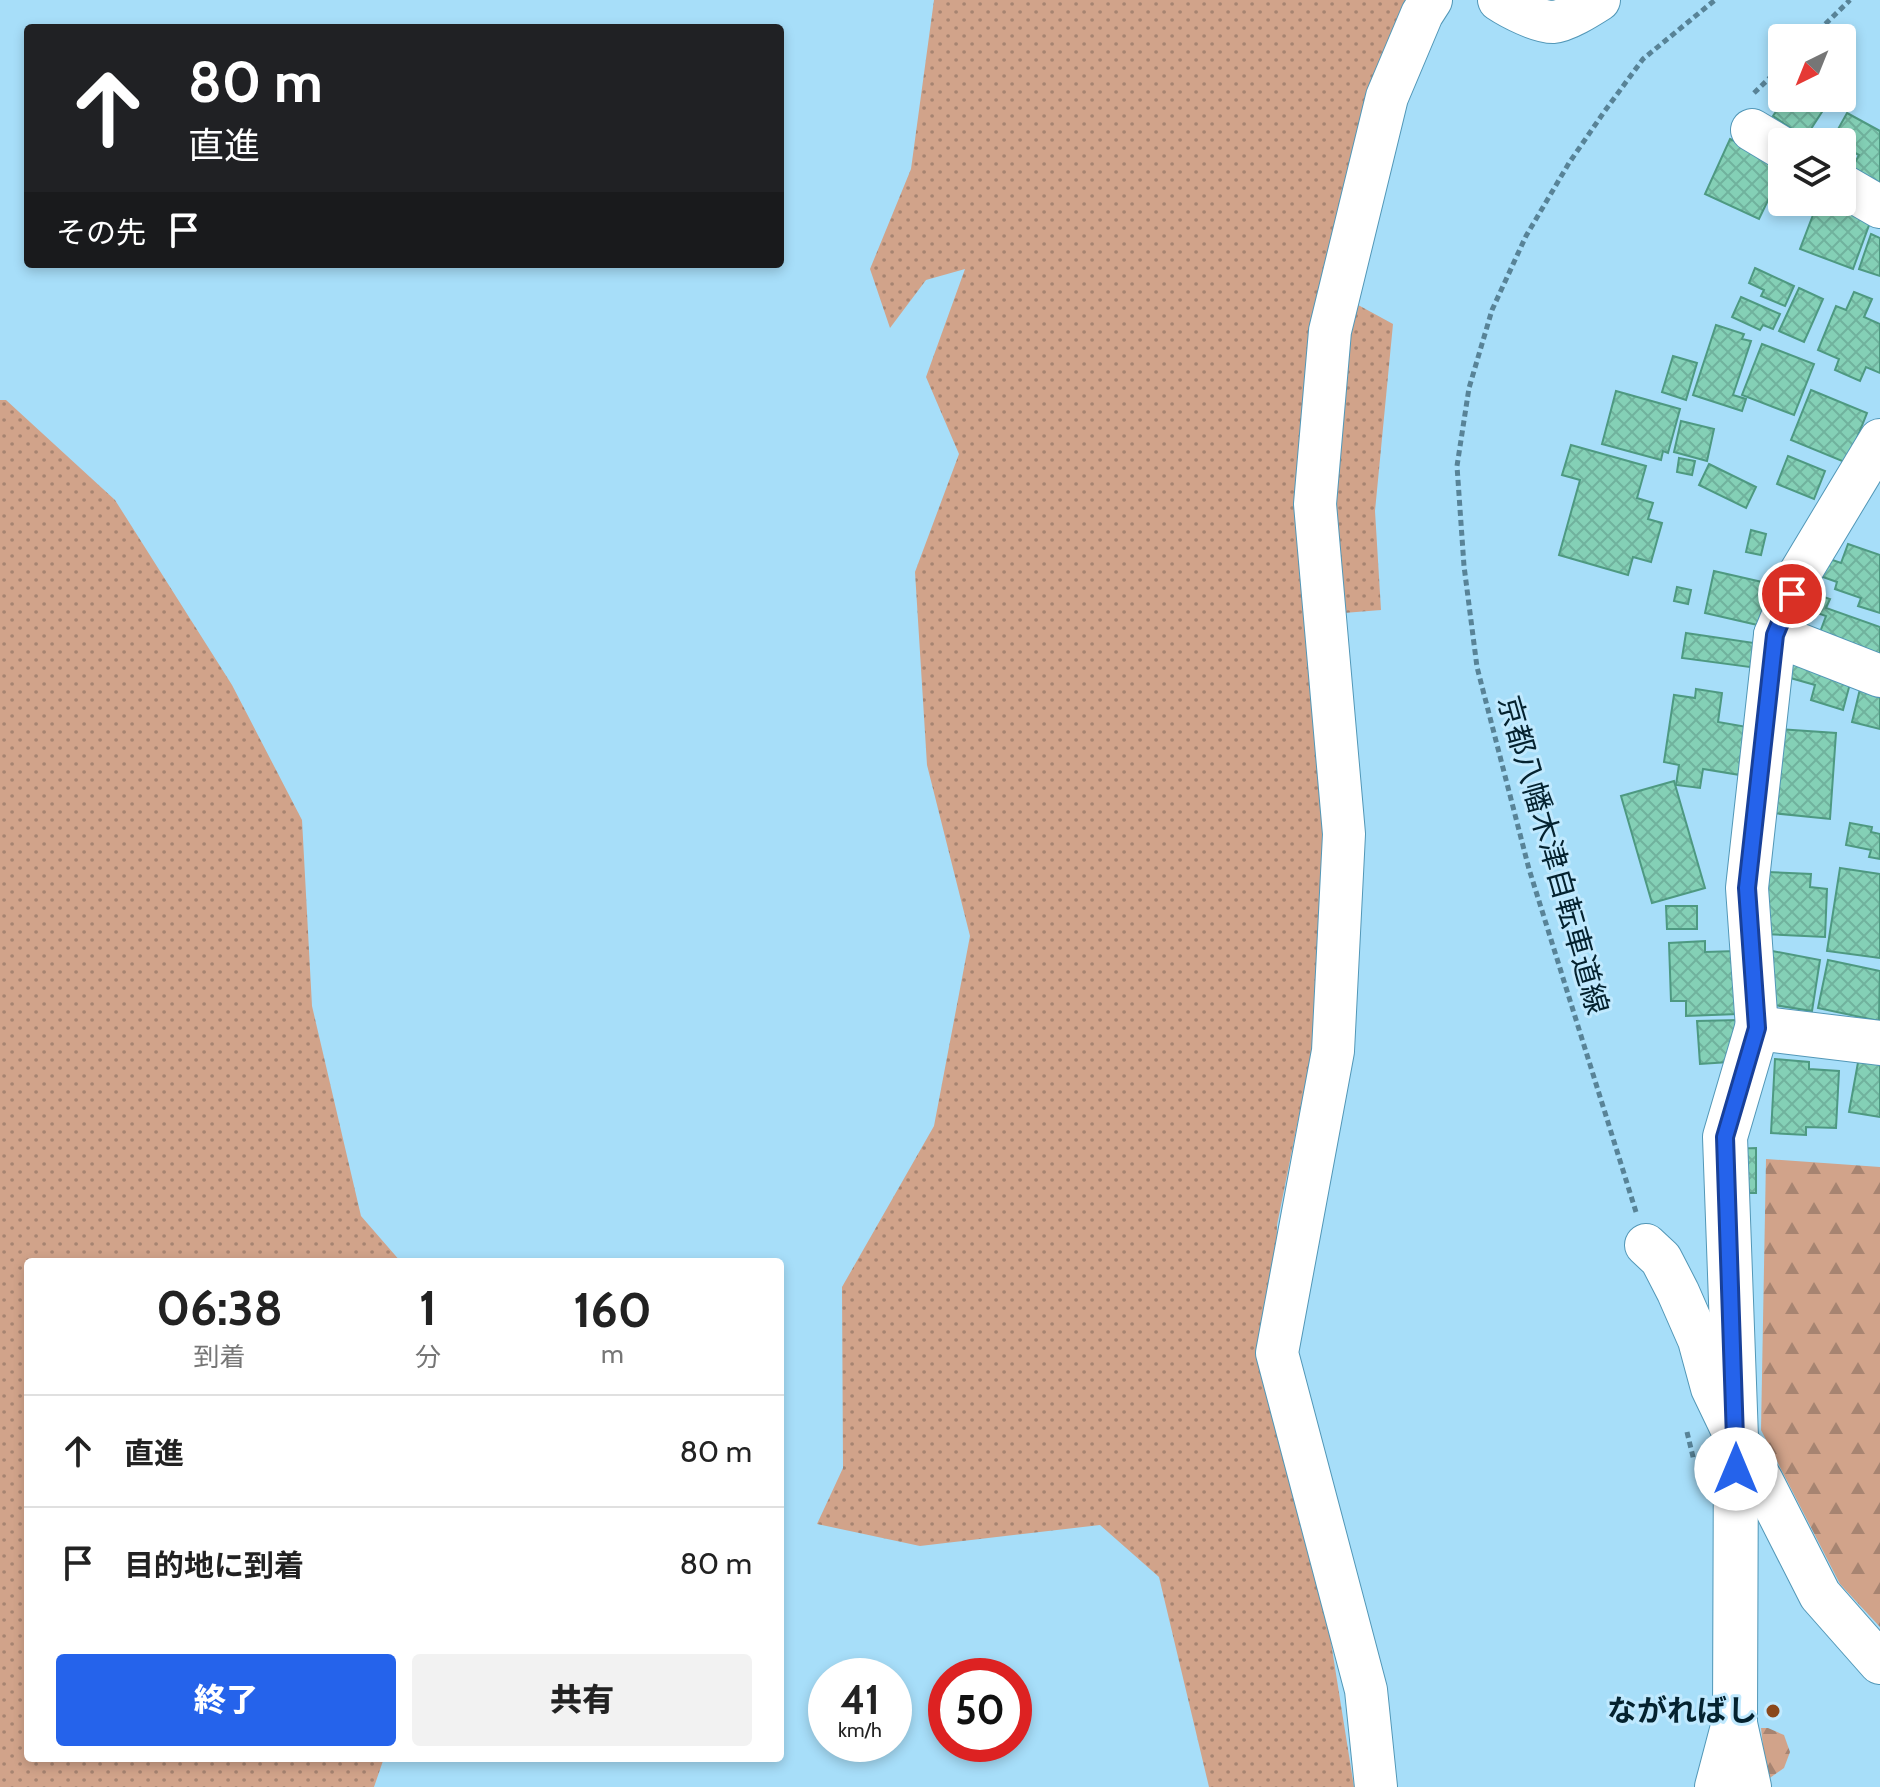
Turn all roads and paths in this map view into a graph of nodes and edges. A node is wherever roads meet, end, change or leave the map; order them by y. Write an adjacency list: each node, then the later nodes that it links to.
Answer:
1 (1431, 0): 20 (street)
2 (1499, 0): 3 (street)
3 (1599, 0)
4 (1715, 0): 14 (path, 京都八幡木津自転車道線)
5 (1850, 0): 6 (path)
6 (1825, 24)
7 (1856, 193): 8 (street)
8 (1880, 207)
9 (1880, 440): 10 (street)
10 (1775, 635): 11 (street); 12 (street)
11 (1880, 676)
12 (1757, 1028): 13 (main road); 16 (main road)
13 (1880, 1043)
14 (1646, 1245): 16 (street)
15 (1685, 1421): 17 (path)
16 (1736, 1438): 18 (street); 19 (main road)
17 (1695, 1465)
18 (1880, 1663)
19 (1735, 1719): 21 (main road); 22 (street)
20 (1376, 1787)
21 (1717, 1787)
22 (1750, 1787)

